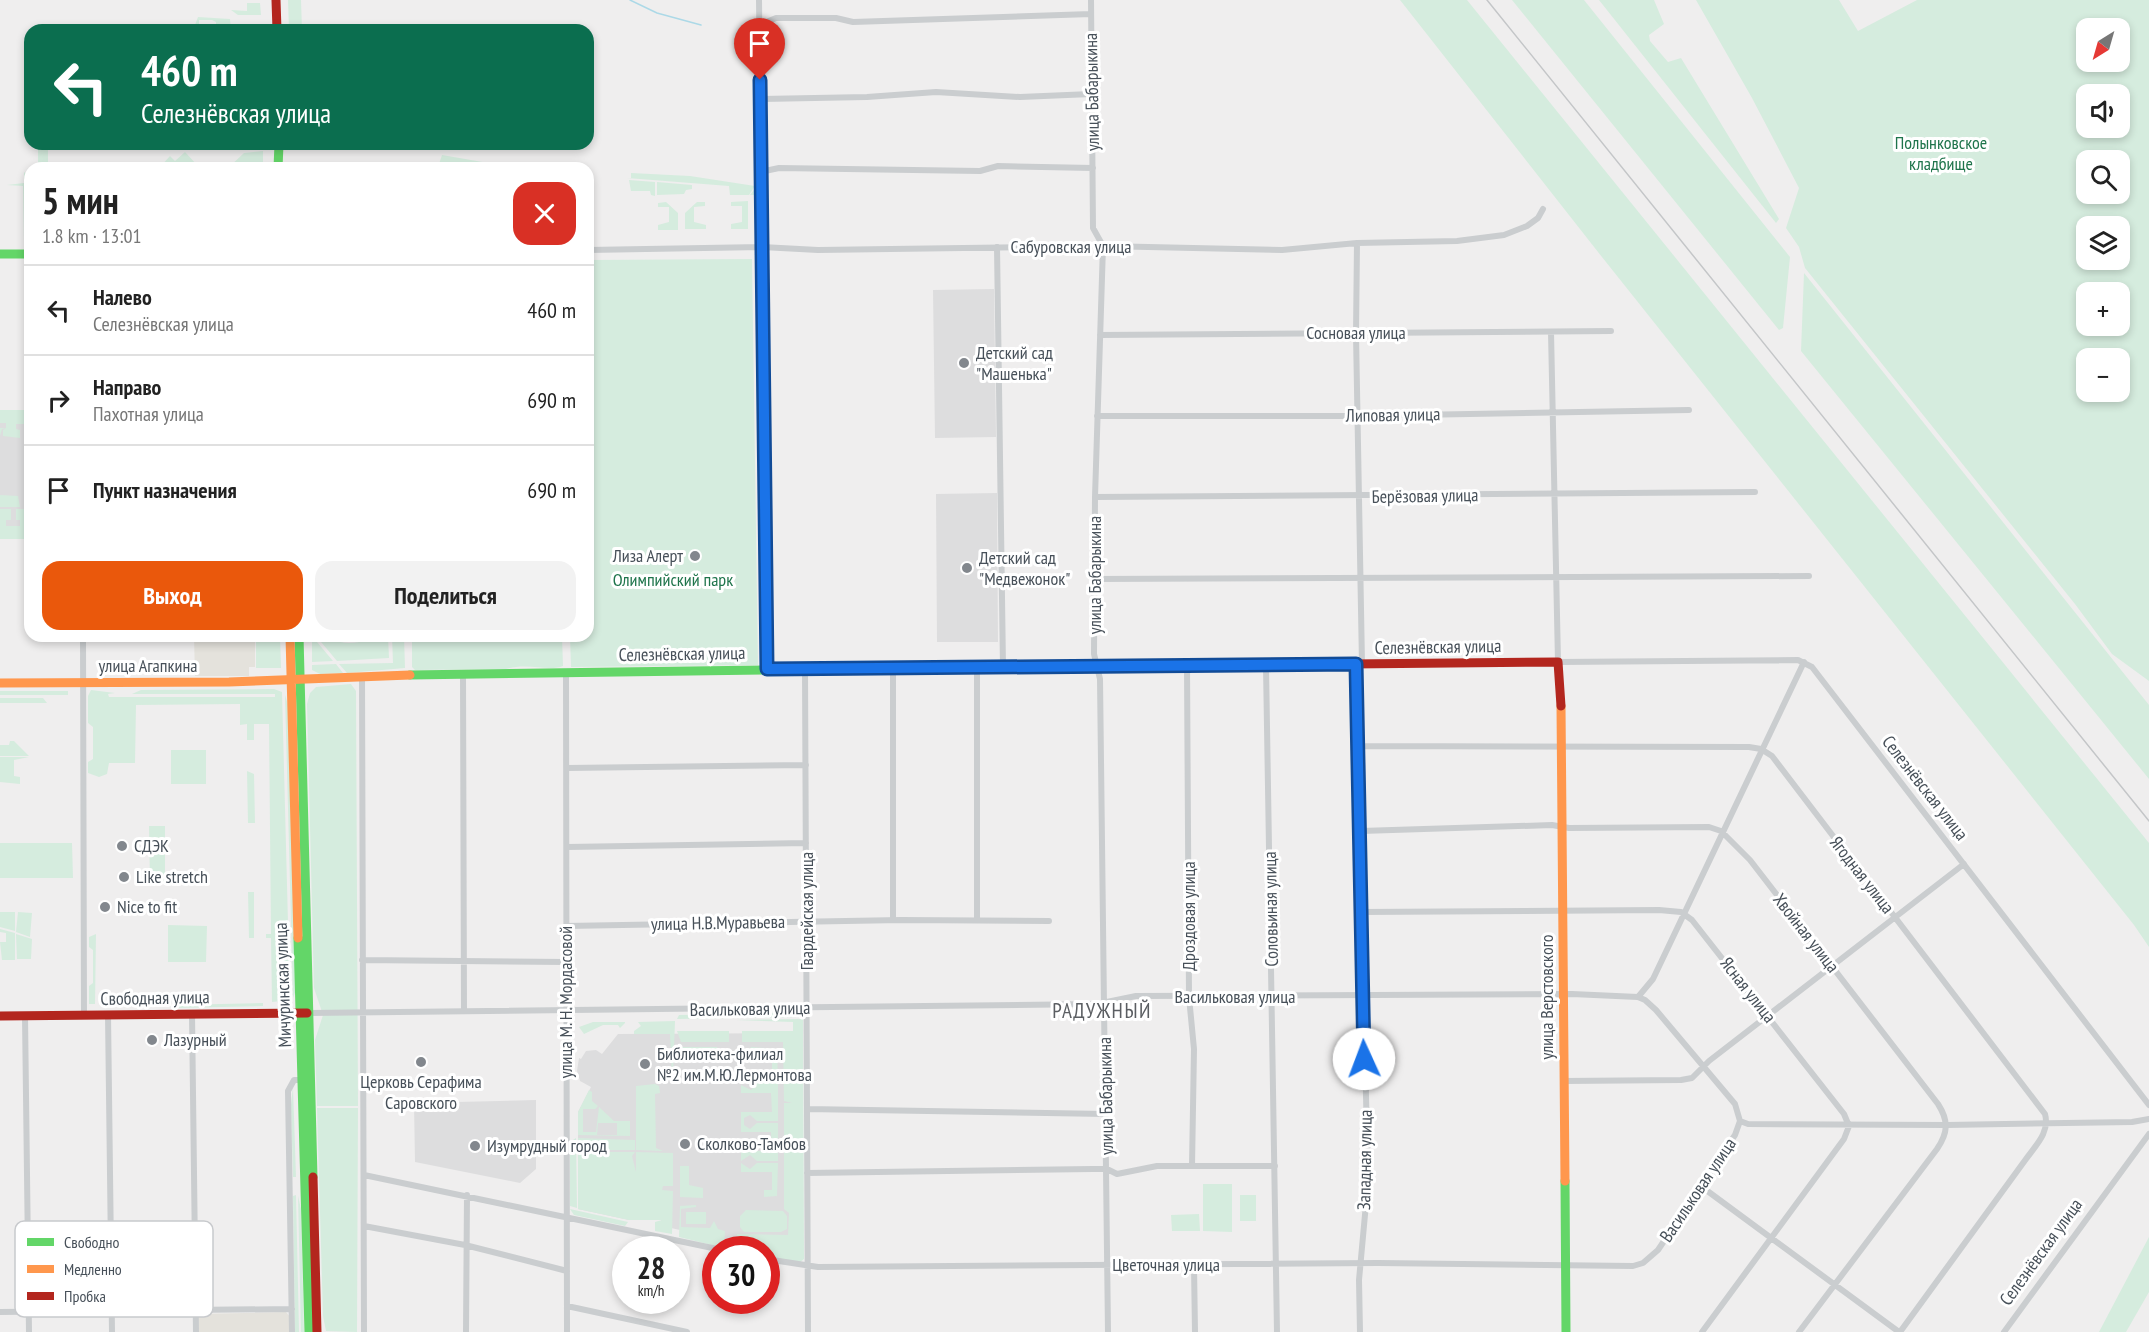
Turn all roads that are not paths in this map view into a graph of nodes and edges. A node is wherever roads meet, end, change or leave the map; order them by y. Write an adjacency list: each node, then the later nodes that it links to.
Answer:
1 (276, 0): 5 (street)
2 (759, 0): 6 (street)
3 (1090, 0): 4 (street, улица Бабарыкина)
4 (1091, 14): 6 (street); 7 (street, улица Бабарыкина)
5 (277, 24)
6 (759, 25): 8 (street)
7 (1091, 94): 8 (street); 9 (street, улица Бабарыкина)
8 (760, 99): 10 (street)
9 (1093, 168): 10 (street); 13 (street, улица Бабарыкина)
10 (760, 172): 14 (street)
11 (1543, 209): 12 (street, Сабуровская улица)
12 (1357, 243): 13 (street, Сабуровская улица); 21 (street, Западная улица)
13 (1103, 246): 15 (street, Сабуровская улица); 22 (street, улица Бабарыкина)
14 (762, 247): 15 (street, Сабуровская улица); 16 (street, Сабуровская улица); 47 (street)
15 (998, 247): 45 (street)
16 (594, 250)
17 (0, 254): 18 (street)
18 (24, 254)
19 (1611, 331): 20 (street, Сосновая улица)
20 (1551, 332): 21 (street, Сосновая улица); 24 (street)
21 (1356, 334): 22 (street, Сосновая улица); 26 (street, Западная улица)
22 (1100, 335): 25 (street, улица Бабарыкина)
23 (1689, 410): 24 (street, Липовая улица)
24 (1552, 412): 26 (street, Липовая улица); 28 (street)
25 (1097, 416): 26 (street, Липовая улица); 30 (street, улица Бабарыкина)
26 (1358, 416): 29 (street, Западная улица)
27 (1755, 492): 28 (street, Берёзовая улица)
28 (1554, 494): 29 (street, Берёзовая улица); 32 (street)
29 (1358, 496): 30 (street, Берёзовая улица); 34 (street, Западная улица)
30 (1095, 497): 33 (street, улица Бабарыкина)
31 (1809, 576): 32 (street)
32 (1556, 577): 34 (street); 38 (street)
33 (1095, 579): 34 (street); 41 (street, улица Бабарыкина)
34 (1361, 579): 40 (street, Западная улица)
35 (83, 642): 53 (street)
36 (291, 642): 52 (street, Мичуринская улица)
37 (298, 642): 52 (street, Мичуринская улица)
38 (1558, 662): 39 (street, Селезнёвская улица); 40 (street, Селезнёвская улица); 56 (street, улица Верстовского)
39 (1804, 662): 57 (street); 65 (street, Селезнёвская улица)
40 (1359, 664): 43 (street, Селезнёвская улица); 55 (street, Западная улица)
41 (1098, 666): 42 (street, Селезнёвская улица); 45 (street, Селезнёвская улица); 84 (street, улица Бабарыкина)
42 (1187, 666): 43 (street, Селезнёвская улица); 81 (street, Дроздовая улица)
43 (1266, 666): 83 (street, Соловьиная улица)
44 (977, 667): 45 (street, Селезнёвская улица); 46 (street, Селезнёвская улица); 70 (street)
45 (1003, 667)
46 (892, 668): 48 (street, Селезнёвская улица); 71 (street)
47 (767, 669): 48 (street, Селезнёвская улица); 49 (street, Селезнёвская улица)
48 (805, 669): 58 (street, Гвардейская улица)
49 (566, 673): 50 (street, Селезнёвская улица); 59 (street, улица М. Н. Мордасовой)
50 (463, 674): 51 (street, Селезнёвская улица); 76 (street)
51 (362, 676): 52 (street, Селезнёвская улица); 75 (street)
52 (295, 680): 53 (street, улица Агапкина); 89 (street, Мичуринская улица)
53 (83, 682): 54 (street, улица Агапкина); 92 (street)
54 (0, 683)
55 (1358, 746): 56 (street); 61 (street, Западная улица)
56 (1559, 747): 57 (street); 60 (street, улица Верстовского)
57 (1761, 749): 62 (street); 69 (street, Ягодная улица)
58 (806, 765): 59 (street); 63 (street, Гвардейская улица)
59 (567, 768): 64 (street, улица М. Н. Мордасовой)
60 (1561, 827): 61 (street); 62 (street); 66 (street, улица Верстовского)
61 (1361, 831): 67 (street, Западная улица)
62 (1721, 831): 68 (street); 78 (street, Хвойная улица)
63 (806, 843): 64 (street); 73 (street, Гвардейская улица)
64 (567, 847): 74 (street, улица М. Н. Мордасовой)
65 (1964, 864): 69 (street); 99 (street, Селезнёвская улица)
66 (1563, 910): 67 (street); 68 (street); 79 (street, улица Верстовского)
67 (1361, 912): 80 (street, Западная улица)
68 (1684, 913): 82 (street); 95 (street, Ясная улица)
69 (1895, 917): 78 (street); 104 (street, Ягодная улица)
70 (977, 919): 71 (street, улица Н.В.Муравьева); 72 (street, улица Н.В.Муравьева)
71 (893, 920): 73 (street, улица Н.В.Муравьева)
72 (1049, 921)
73 (806, 922): 74 (street, улица Н.В.Муравьева); 85 (street, Гвардейская улица)
74 (566, 926): 77 (street, улица М. Н. Мордасовой)
75 (362, 960): 76 (street); 88 (street)
76 (464, 962): 77 (street); 86 (street)
77 (566, 962): 87 (street, улица М. Н. Мордасовой)
78 (1831, 965): 95 (street); 105 (street, Хвойная улица)
79 (1564, 994): 80 (street, Васильковая улица); 82 (street, Васильковая улица); 98 (street, улица Верстовского)
80 (1362, 995): 83 (street, Васильковая улица); 125 (street, Западная улица)
81 (1189, 997): 83 (street, Васильковая улица); 84 (street, Васильковая улица); 108 (street, Дроздовая улица)
82 (1638, 997): 96 (street, Васильковая улица)
83 (1273, 998): 109 (street, Соловьиная улица)
84 (1104, 1004): 85 (street, Васильковая улица); 101 (street, улица Бабарыкина)
85 (806, 1008): 87 (street, Васильковая улица); 100 (street, Гвардейская улица)
86 (464, 1011): 87 (street, Васильковая улица); 88 (street, Васильковая улица)
87 (566, 1011): 115 (street, улица М. Н. Мордасовой)
88 (363, 1012): 89 (street, Васильковая улица); 112 (street)
89 (305, 1013): 91 (street, Свободная улица); 97 (street, Мичуринская улица); 137 (street, Мичуринская улица)
90 (108, 1014): 91 (street, Свободная улица); 92 (street, Свободная улица); 117 (street)
91 (192, 1014): 118 (street)
92 (84, 1015): 94 (street, Свободная улица)
93 (0, 1016): 94 (street, Свободная улица)
94 (25, 1016): 116 (street)
95 (1767, 1016): 96 (street); 106 (street, Ясная улица)
96 (1702, 1067): 98 (street); 103 (street, Васильковая улица)
97 (303, 1080): 133 (street); 136 (street, Мичуринская улица)
98 (1564, 1081): 127 (street, улица Верстовского)
99 (2149, 1105)
100 (807, 1109): 101 (street); 111 (street, Гвардейская улица)
101 (1106, 1114): 110 (street, улица Бабарыкина)
102 (2149, 1119): 104 (street)
103 (1740, 1121): 106 (street); 113 (street, Васильковая улица)
104 (2047, 1122): 105 (street); 150 (street)
105 (1947, 1125): 106 (street); 131 (street)
106 (1849, 1126): 120 (street)
107 (2149, 1134): 151 (street, Селезнёвская улица)
108 (1192, 1166): 109 (street); 110 (street)
109 (1275, 1166): 124 (street, Соловьиная улица)
110 (1107, 1169): 111 (street); 126 (street, улица Бабарыкина)
111 (807, 1173): 128 (street, Гвардейская улица)
112 (364, 1175): 114 (street); 119 (street)
113 (1702, 1187): 120 (street); 127 (street, Васильковая улица)
114 (466, 1195): 115 (street); 121 (street)
115 (567, 1216): 122 (street); 130 (street, улица М. Н. Мордасовой)
116 (28, 1221)
117 (111, 1221)
118 (195, 1221)
119 (364, 1226): 121 (street); 138 (street)
120 (1770, 1237): 131 (street); 148 (street)
121 (465, 1245): 130 (street); 139 (street)
122 (702, 1246)
123 (780, 1261): 128 (street, Цветочная улица)
124 (1276, 1264): 125 (street, Цветочная улица); 129 (street, Цветочная улица); 145 (street, Соловьиная улица)
125 (1360, 1264): 127 (street, Цветочная улица); 146 (street, Западная улица)
126 (1107, 1265): 128 (street, Цветочная улица); 129 (street, Цветочная улица); 143 (street, улица Бабарыкина)
127 (1565, 1265): 147 (street, улица Верстовского)
128 (808, 1266): 142 (street, Гвардейская улица)
129 (1194, 1266): 144 (street)
130 (567, 1271): 132 (street, улица М. Н. Мордасовой)
131 (1834, 1284): 149 (street); 150 (street)
132 (567, 1306): 140 (street, улица М. Н. Мордасовой); 141 (street)
133 (292, 1309): 134 (street); 135 (street)
134 (213, 1310)
135 (292, 1332)
136 (309, 1332)
137 (317, 1332)
138 (364, 1332)
139 (466, 1332)
140 (567, 1332)
141 (687, 1332)
142 (808, 1332)
143 (1108, 1332)
144 (1195, 1332)
145 (1277, 1332)
146 (1360, 1332)
147 (1566, 1332)
148 (1702, 1332)
149 (1799, 1332)
150 (1900, 1332)
151 (2004, 1332)

